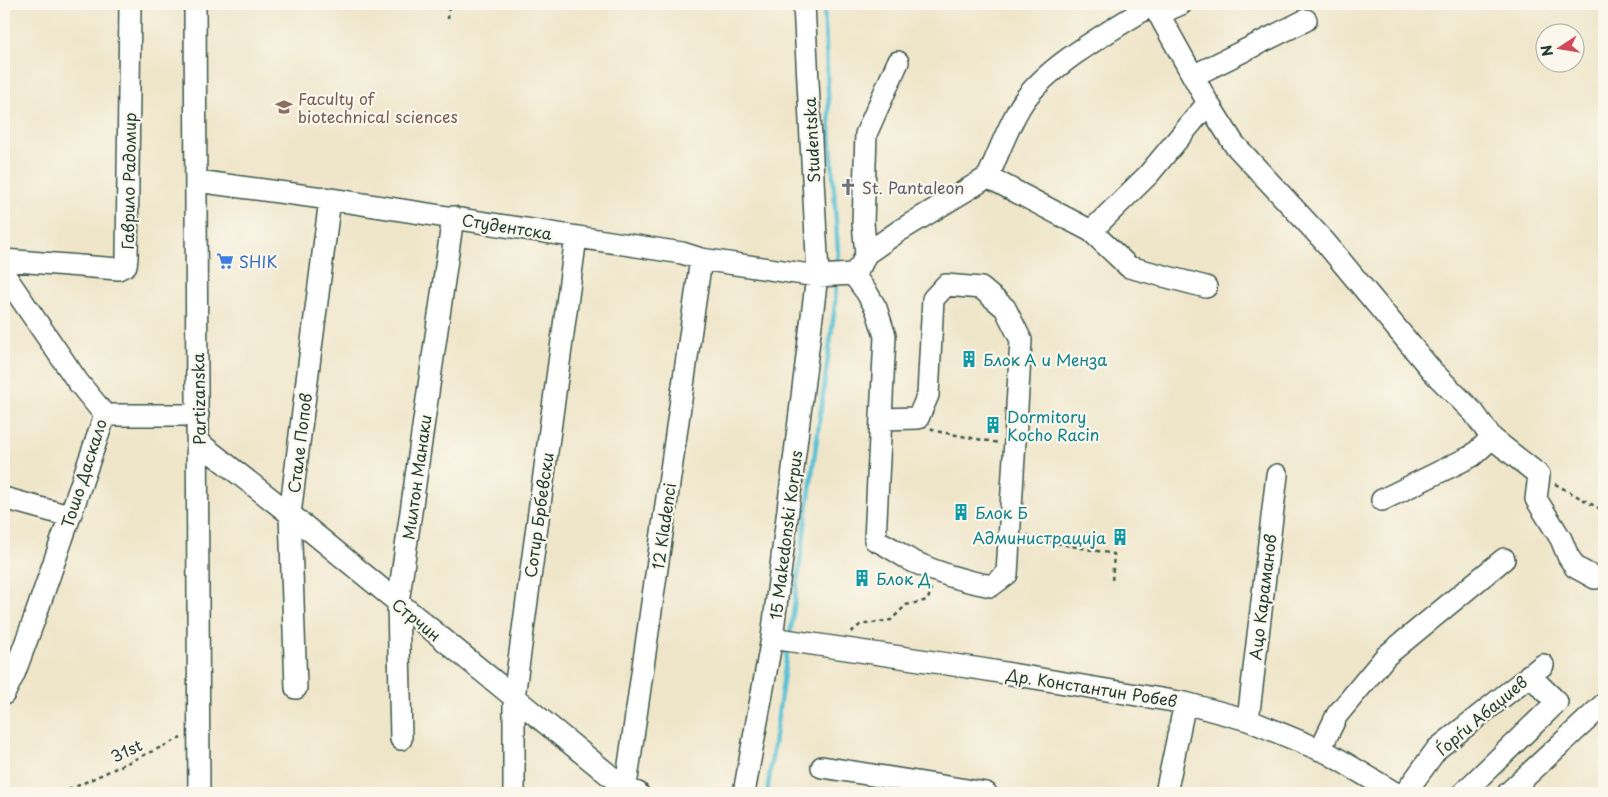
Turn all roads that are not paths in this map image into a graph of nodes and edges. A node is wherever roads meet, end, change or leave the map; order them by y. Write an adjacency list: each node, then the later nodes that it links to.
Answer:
1 (130, 4): 18 (street, Гаврило Радомир)
2 (196, 4): 11 (street, Partizanska)
3 (804, 4): 21 (street, Studentska)
4 (1180, 4): 5 (street)
5 (1155, 7): 8 (street); 10 (street)
6 (1306, 20): 8 (street)
7 (898, 62): 16 (street)
8 (1193, 76): 9 (street)
9 (1208, 103): 14 (street); 26 (street)
10 (988, 177): 14 (street); 16 (street)
11 (197, 181): 12 (street, Студентска); 24 (street, Partizanska)
12 (330, 198): 13 (street, Студентска); 31 (street, Стале Попов)
13 (452, 217): 15 (street, Студентска); 35 (street, Милтон Манаки)
14 (1092, 231): 22 (street)
15 (576, 237): 17 (street, Студентска); 39 (street, Сотир Брбевски)
16 (866, 254): 20 (street)
17 (701, 259): 21 (street, Студентска); 47 (street, 12 Kladenci)
18 (4, 260)
19 (4, 274): 23 (street, Тошо Даскало)
20 (852, 274): 21 (street, Студентска); 25 (street)
21 (818, 276): 36 (street, 15 Makedonski Korpus)
22 (1206, 287)
23 (105, 415): 24 (street); 32 (street, Тошо Даскало)
24 (198, 415): 27 (street, Partizanska)
25 (881, 420): 25 (street)
26 (1492, 438): 30 (street); 34 (street)
27 (198, 442): 31 (street, Стрчин); 48 (street, Partizanska)
28 (1277, 475): 42 (street, Ацо Караманов)
29 (4, 498): 32 (street)
30 (1382, 500)
31 (290, 514): 35 (street, Стрчин); 37 (street, Стале Попов)
32 (69, 516): 38 (street, Тошо Даскало)
33 (1504, 559): 44 (street)
34 (1604, 576)
35 (398, 603): 39 (street, Стрчин); 43 (street, Милтон Манаки)
36 (772, 638): 40 (street, Др. Константин Робев); 50 (street, 15 Makedonski Korpus)
37 (296, 688)
38 (4, 694)
39 (514, 697): 47 (street, Стрчин); 49 (street, Сотир Брбевски)
40 (1185, 703): 42 (street, Др. Константин Робев); 52 (street)
41 (1604, 704): 56 (street)
42 (1248, 720): 44 (street, Др. Константин Робев)
43 (401, 739)
44 (1320, 750): 46 (street, Др. Константин Робев)
45 (822, 767): 51 (street)
46 (1367, 785): 53 (street, Др. Константин Робев)
47 (629, 791)
48 (199, 793)
49 (514, 793)
50 (744, 793)
51 (986, 793)
52 (1166, 793)
53 (1394, 793)
54 (1405, 793): 55 (street, Ѓорѓи Абаџиев)
55 (1464, 793)
56 (1508, 793)

